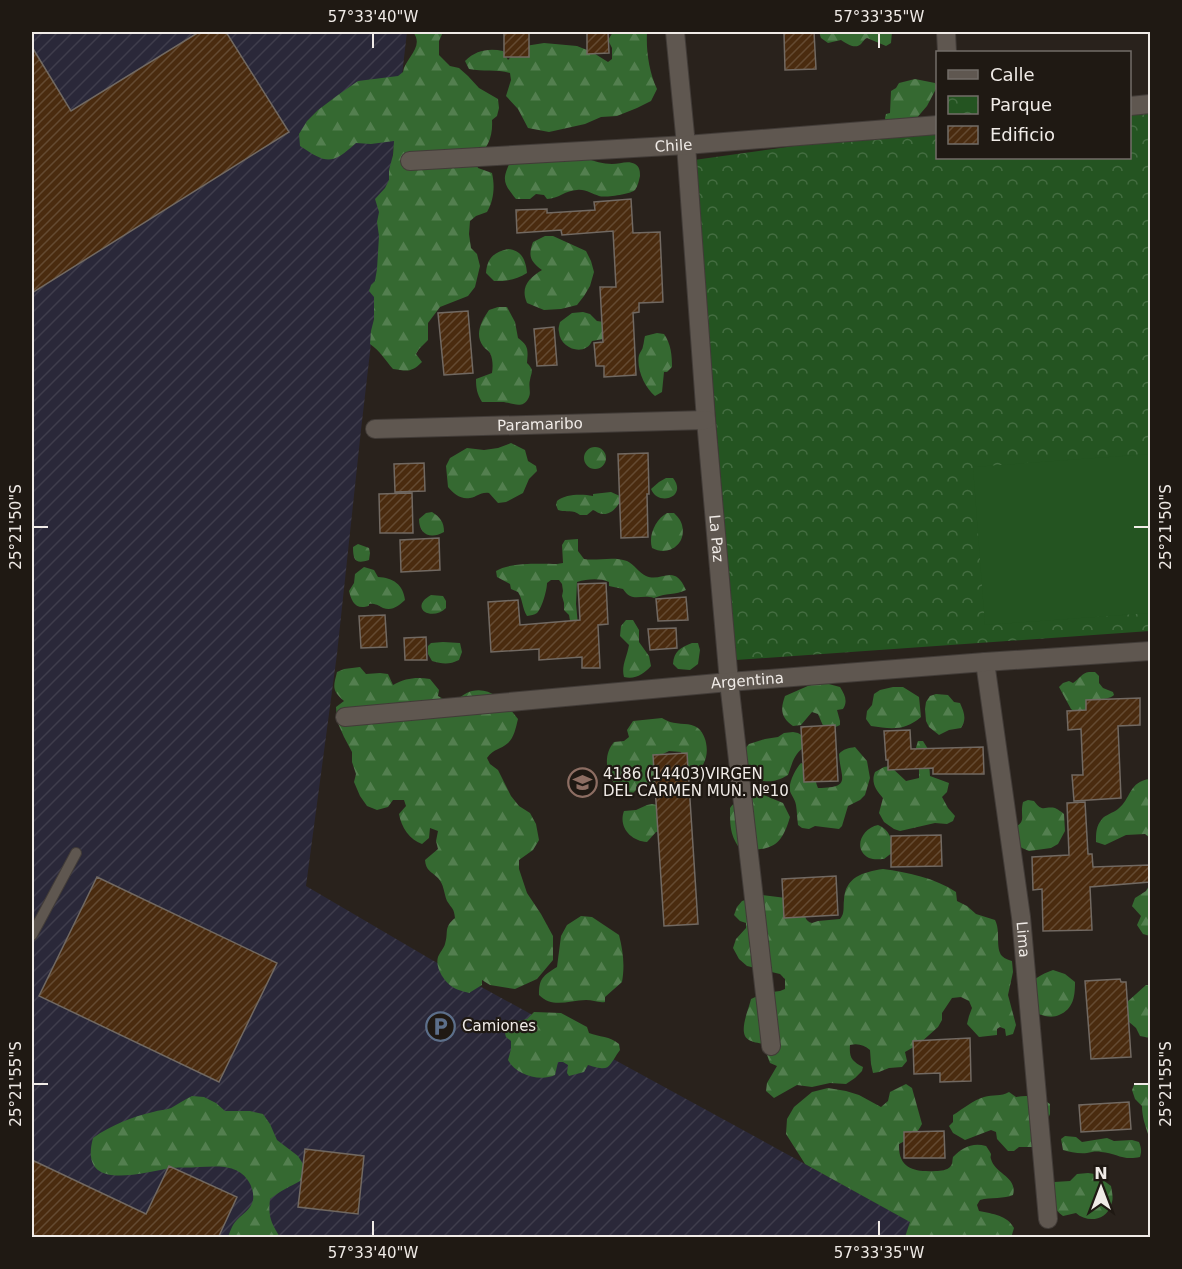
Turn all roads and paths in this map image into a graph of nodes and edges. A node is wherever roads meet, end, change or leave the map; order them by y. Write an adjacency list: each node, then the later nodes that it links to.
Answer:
1 (675, 32): 7 (street, La Paz)
2 (946, 32): 3 (street)
3 (947, 51)
4 (1150, 104): 5 (street)
5 (1131, 106)
6 (936, 125): 7 (street, Chile)
7 (686, 145): 8 (street, Chile); 9 (street, La Paz)
8 (410, 160)
9 (706, 420): 10 (street, Paramaribo); 13 (street, La Paz)
10 (375, 429)
11 (1150, 651): 12 (street, Argentina)
12 (985, 662): 13 (street, Argentina); 18 (street, Lima)
13 (729, 682): 14 (street, Argentina); 17 (street, La Paz)
14 (345, 717)
15 (76, 853): 16 (lane)
16 (32, 935)
17 (771, 1046)
18 (1048, 1219)

